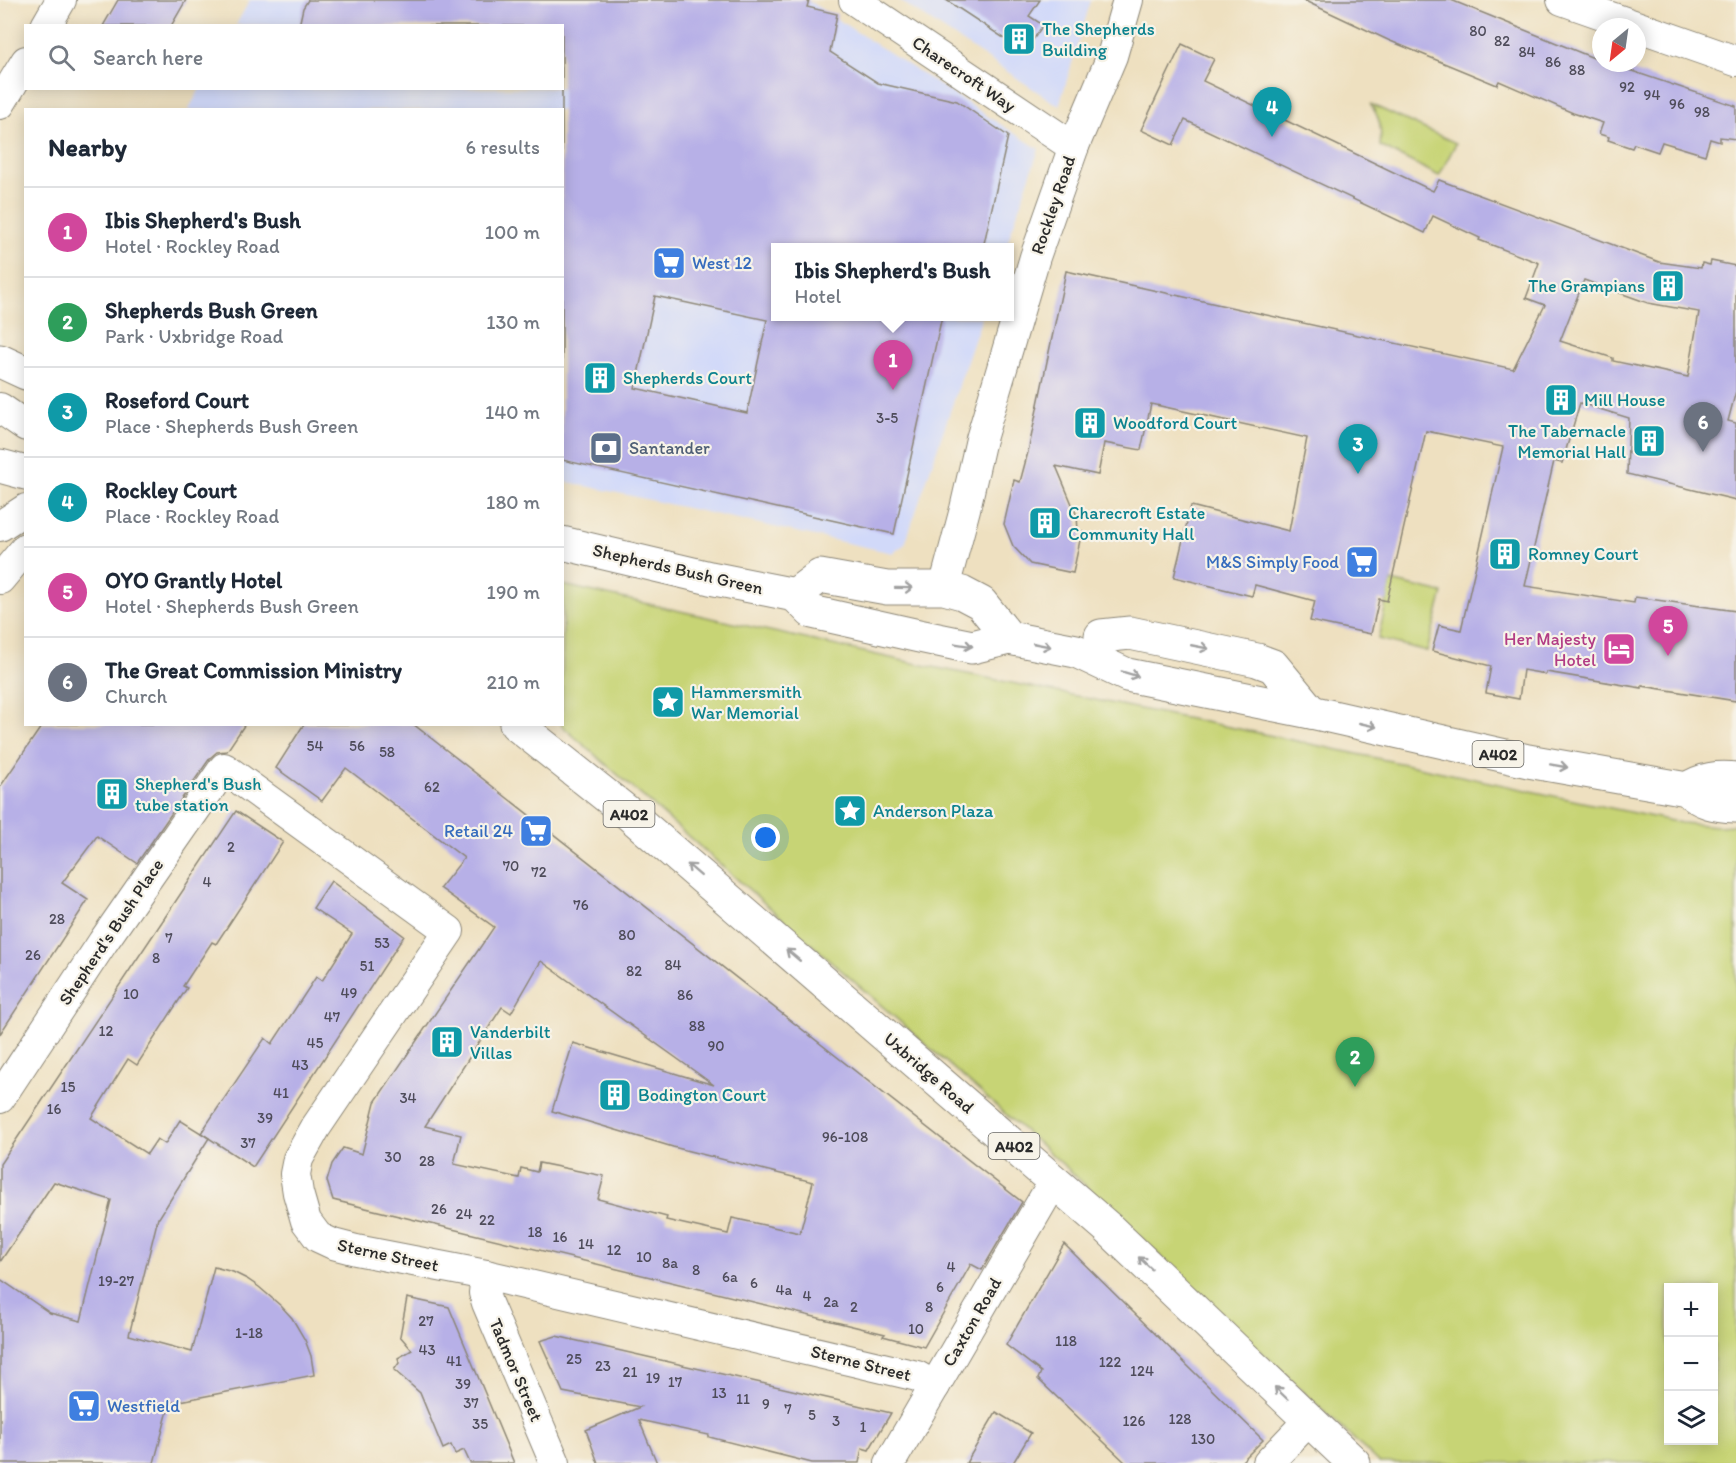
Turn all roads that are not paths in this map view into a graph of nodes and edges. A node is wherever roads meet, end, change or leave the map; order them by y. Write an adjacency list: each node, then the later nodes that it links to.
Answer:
1 (61, 0): 5 (street)
2 (854, 0): 9 (street, Charecroft Way)
3 (1128, 0): 9 (street, Rockley Road)
4 (1563, 0): 6 (street)
5 (47, 24)
6 (1736, 61)
7 (24, 64): 8 (street)
8 (1, 103)
9 (1074, 146): 21 (street, Rockley Road)
10 (0, 361): 11 (main road)
11 (24, 373)
12 (0, 408): 13 (street)
13 (24, 425)
14 (0, 466): 15 (main road)
15 (24, 472)
16 (24, 510): 17 (street)
17 (0, 526)
18 (564, 543): 22 (main road, Shepherds Bush Green / A402)
19 (24, 550): 20 (street)
20 (0, 579)
21 (944, 588): 22 (main road, one-way to 21); 24 (main road)
22 (795, 595): 24 (main road, Shepherds Bush Green / A402, one-way to 24)
23 (1101, 636): 25 (main road, one-way to 25)
24 (1009, 638): 25 (main road, Shepherds Bush Green / A402, one-way to 25)
25 (1311, 712): 29 (main road, Shepherds Bush Green / A402, one-way to 29)
26 (519, 726): 32 (main road, Uxbridge Road / A402, one-way to 26)
27 (224, 768): 31 (street, Shepherd's Bush Place); 33 (street, Sterne Street)
28 (1736, 779): 29 (main road)
29 (1687, 789): 30 (main road, Shepherds Bush Green / A402)
30 (1736, 806)
31 (0, 1098)
32 (1054, 1181): 34 (street, Caxton Road); 35 (main road, Uxbridge Road / A402, one-way to 32)
33 (486, 1275): 34 (street, Sterne Street); 36 (street, Tadmor Street)
34 (935, 1386): 37 (street, Caxton Road)
35 (1309, 1420): 38 (street); 39 (main road, Uxbridge Road / A402)
36 (555, 1463)
37 (890, 1463)
38 (1268, 1463)
39 (1354, 1463)

